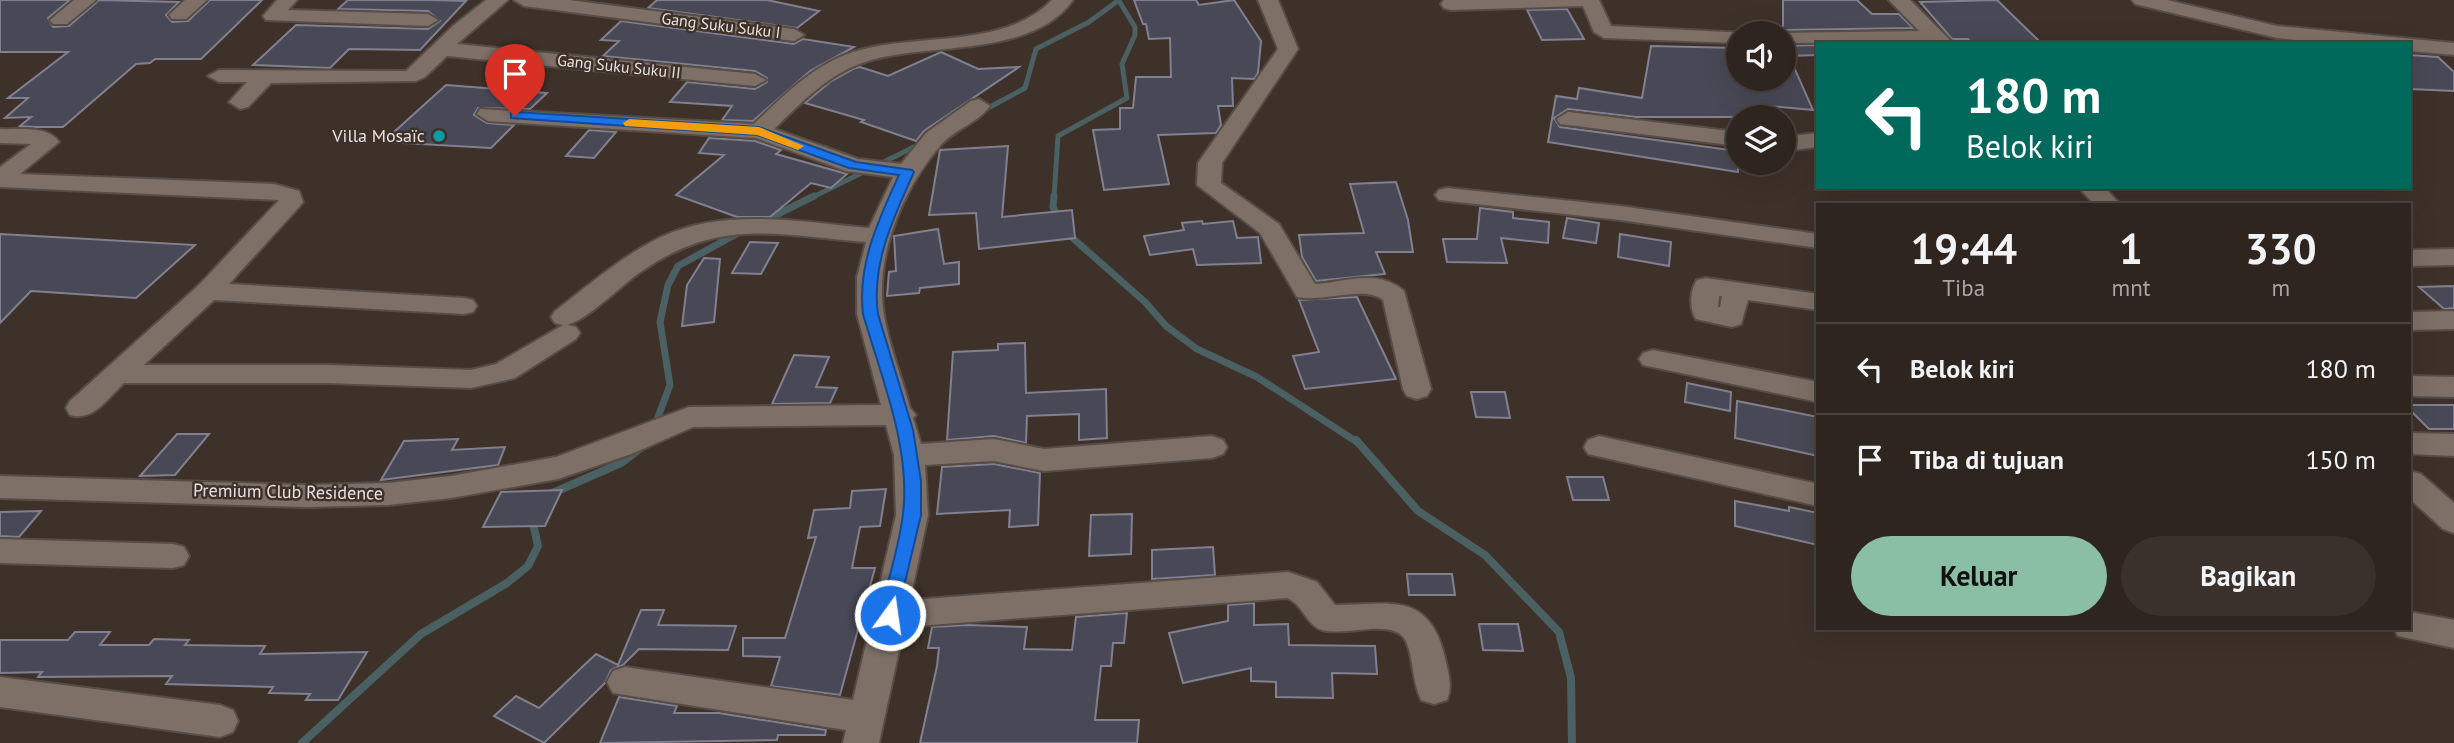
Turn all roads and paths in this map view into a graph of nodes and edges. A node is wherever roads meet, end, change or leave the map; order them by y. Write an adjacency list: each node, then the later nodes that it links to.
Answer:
1 (86, 0): 14 (street)
2 (197, 0): 13 (street)
3 (287, 0): 15 (street)
4 (498, 0): 22 (street)
5 (524, 0): 16 (street, Gang Suku Suku I)
6 (1063, 0): 31 (street)
7 (1268, 0): 55 (street)
8 (1584, 0): 12 (street); 17 (street)
9 (1899, 0): 19 (street)
10 (2142, 0): 11 (street)
11 (2169, 2): 20 (street)
12 (1451, 4)
13 (179, 15)
14 (60, 20)
15 (428, 20)
16 (794, 35)
17 (1726, 37)
18 (1796, 37): 19 (street)
19 (1940, 40)
20 (2377, 42)
21 (2411, 45): 23 (street)
22 (442, 49): 24 (street); 26 (street, Gang Suku Suku II)
23 (2454, 49)
24 (267, 75): 25 (street); 27 (street)
25 (219, 76)
26 (755, 80)
27 (240, 102)
28 (979, 106): 36 (street)
29 (488, 114): 31 (street)
30 (1568, 119): 33 (street)
31 (759, 131): 36 (street)
32 (0, 136): 37 (street)
33 (1726, 138)
34 (1816, 140): 35 (street)
35 (1796, 143)
36 (907, 172): 41 (street)
37 (0, 179): 46 (street)
38 (2092, 189): 40 (street)
39 (1447, 195): 42 (street)
40 (2107, 203)
41 (878, 236): 52 (street); 58 (street)
42 (1816, 241)
43 (2454, 257): 44 (street)
44 (2411, 258)
45 (1735, 290): 47 (street)
46 (208, 291): 48 (street); 52 (street)
47 (1816, 302)
48 (464, 306)
49 (2411, 320): 50 (street)
50 (2454, 320)
51 (1653, 359): 56 (street)
52 (115, 374): 57 (street)
53 (2411, 386): 54 (street)
54 (2454, 387)
55 (1417, 389)
56 (1816, 392)
57 (80, 408)
58 (901, 415): 63 (street); 65 (street, Premium Club Residence)
59 (2411, 443): 60 (street)
60 (2454, 445)
61 (1212, 447): 63 (street)
62 (1599, 447): 66 (street)
63 (909, 455): 71 (street)
64 (2411, 483): 68 (street)
65 (0, 487)
66 (1816, 495)
67 (2411, 508): 68 (street)
68 (2450, 518)
69 (0, 551): 70 (street)
70 (173, 556)
71 (890, 615): 75 (street); 78 (street)
72 (2411, 626): 73 (street)
73 (2454, 634)
74 (625, 682): 78 (street)
75 (1434, 690)
76 (0, 692): 77 (street)
77 (220, 721)
78 (863, 730)

